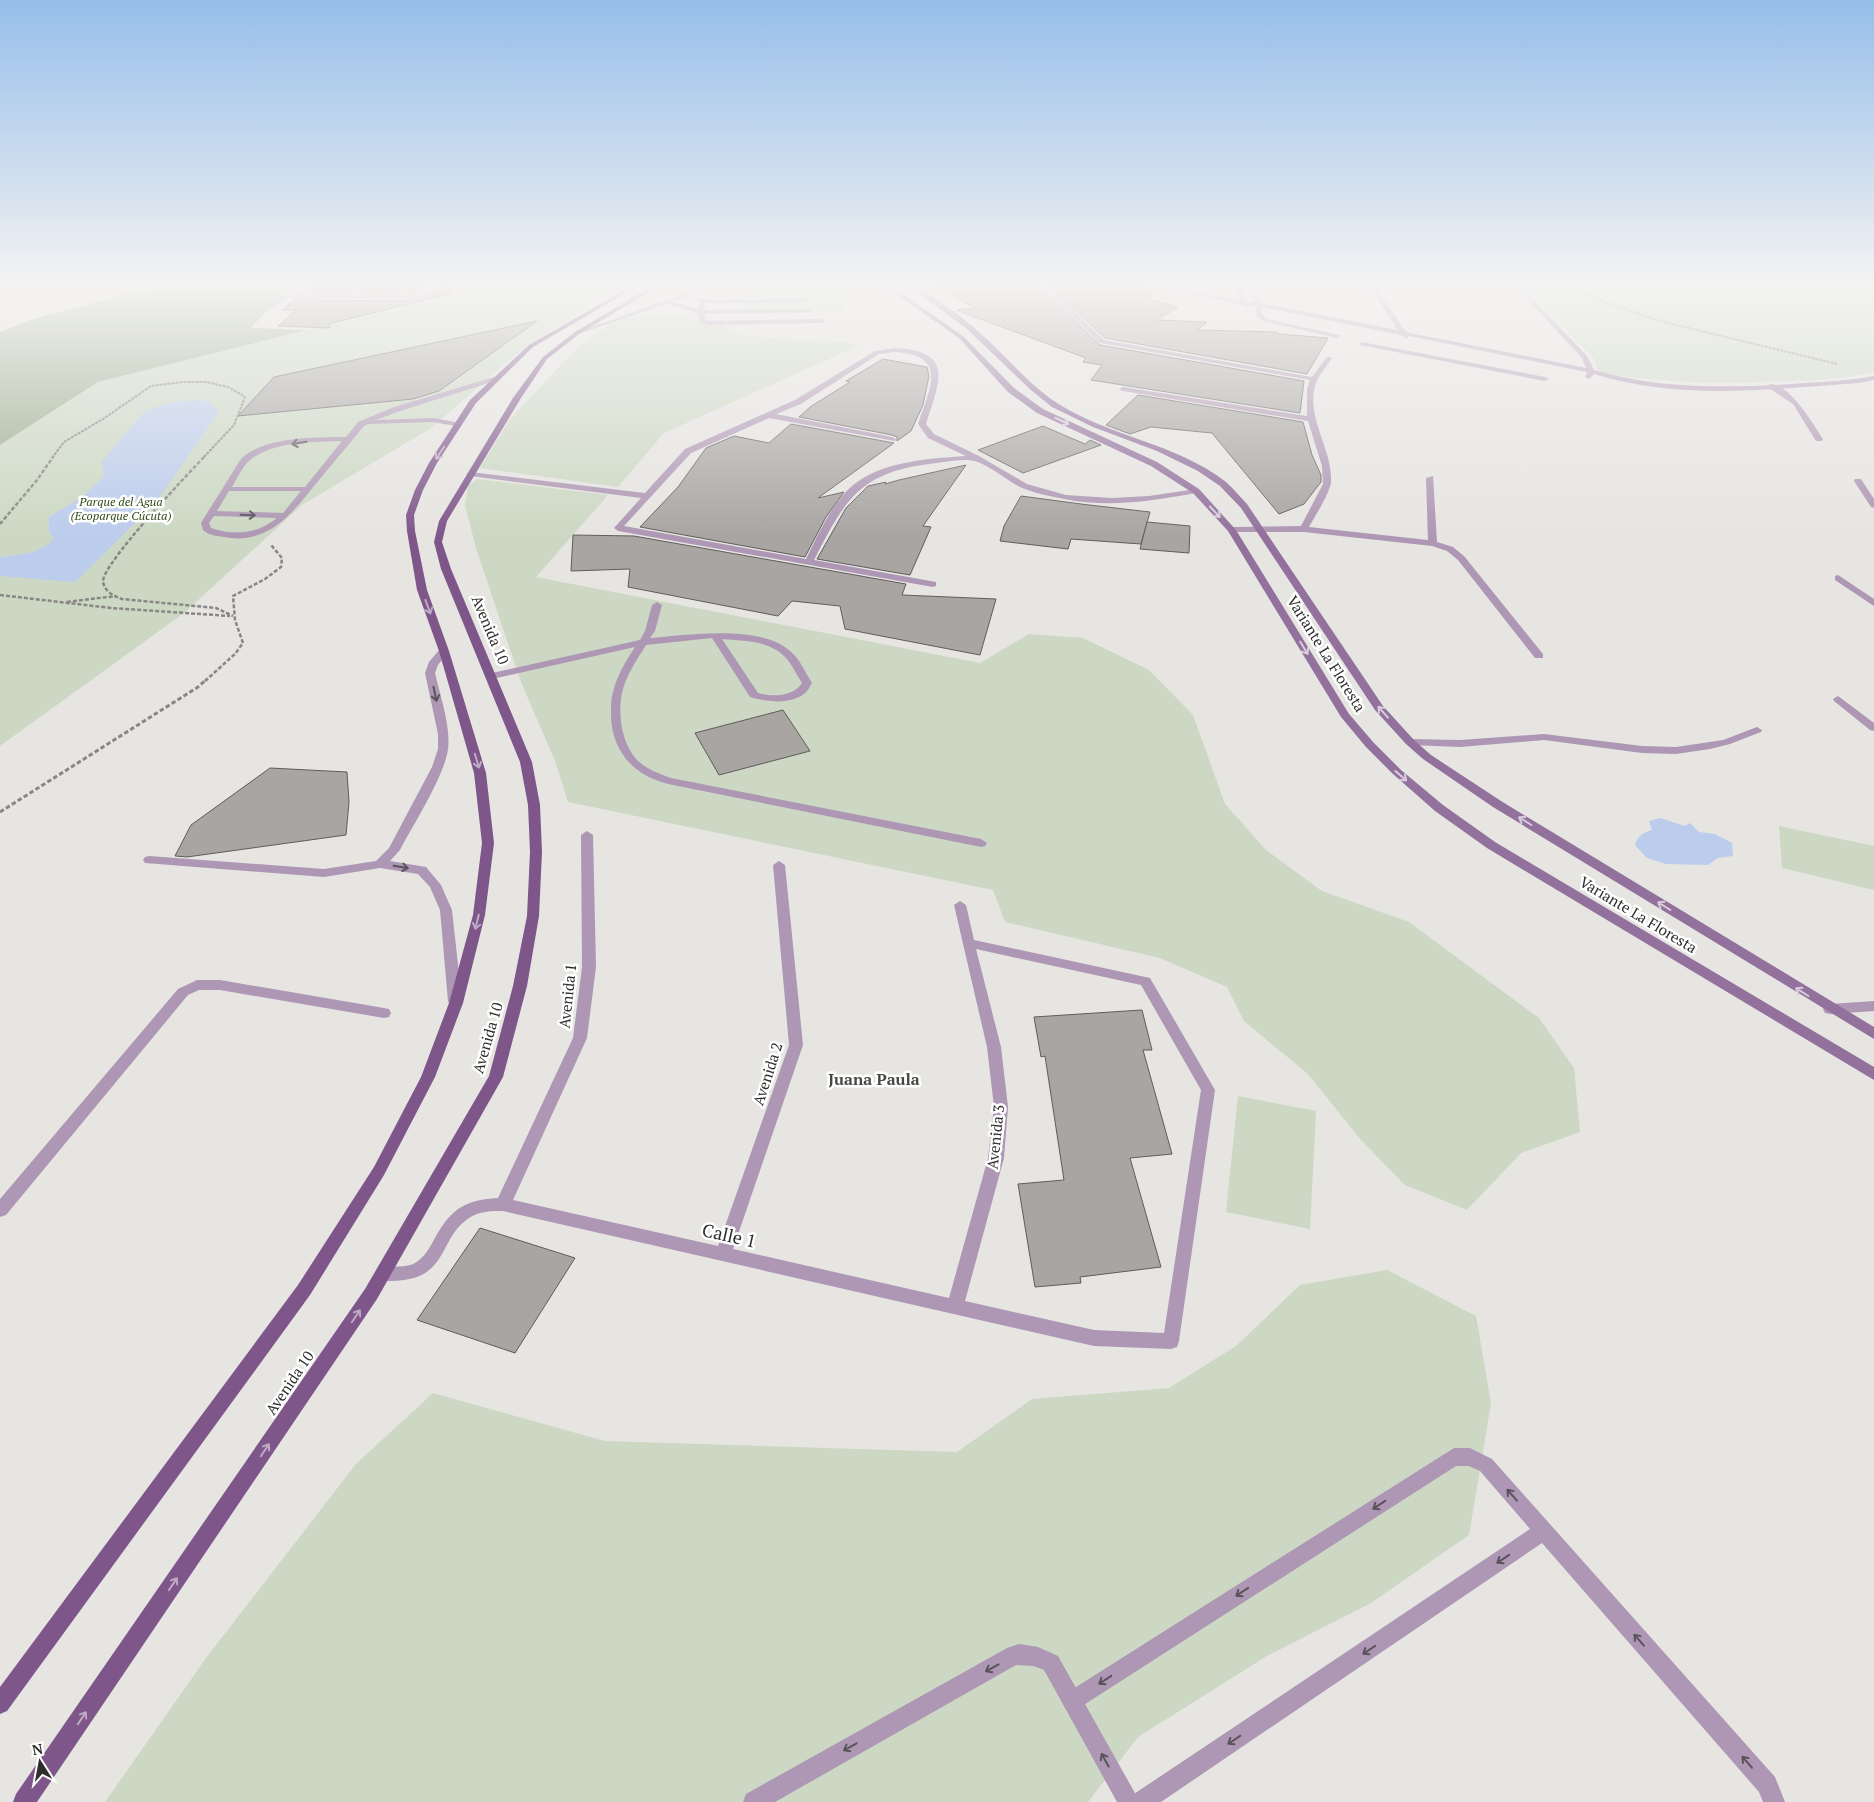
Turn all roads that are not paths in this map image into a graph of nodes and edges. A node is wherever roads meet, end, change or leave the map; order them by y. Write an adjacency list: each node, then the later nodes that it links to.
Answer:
1 (507, 369): 15 (main road, Avenida 10)
2 (537, 369): 30 (main road, Avenida 10)
3 (850, 369): 21 (street)
4 (934, 369): 29 (street)
5 (992, 369): 35 (main road, Variante La Floresta, one-way to 35)
6 (1014, 369): 40 (main road, Variante La Floresta)
7 (1254, 369): 16 (street)
8 (1321, 369): 16 (street)
9 (1490, 369): 17 (street)
10 (1564, 369): 13 (street)
11 (1568, 369): 13 (street)
12 (1589, 369): 13 (street)
13 (1590, 374): 18 (street)
14 (1874, 378): 18 (street)
15 (497, 379): 20 (street); 25 (main road, Avenida 10)
16 (1314, 379): 22 (street)
17 (1545, 380)
18 (1772, 386): 28 (street)
19 (1123, 389): 22 (street)
20 (438, 398): 23 (street); 24 (street)
21 (768, 415): 27 (street); 36 (street)
22 (1311, 419): 41 (street)
23 (420, 420): 24 (street); 25 (street)
24 (361, 424): 26 (street)
25 (458, 425): 51 (main road, Avenida 10, one-way to 51)
26 (347, 439): 33 (street, one-way to 33); 34 (street)
27 (892, 439)
28 (1819, 439)
29 (976, 458): 35 (street); 44 (street)
30 (470, 474): 36 (street); 53 (main road, Avenida 10)
31 (1430, 478): 43 (street)
32 (1858, 481): 37 (street)
33 (226, 489): 34 (street); 38 (street)
34 (309, 489): 39 (street)
35 (1196, 491): 42 (main road, Variante La Floresta, one-way to 42)
36 (646, 496): 44 (street)
37 (1874, 505)
38 (211, 513): 39 (street, one-way to 39); 39 (street)
39 (285, 516)
40 (1260, 529): 41 (street); 42 (street); 57 (main road, Variante La Floresta, one-way to 40)
41 (1304, 529): 43 (street)
42 (1232, 530): 70 (main road, Variante La Floresta, one-way to 70)
43 (1433, 544): 52 (street)
44 (808, 563): 46 (street)
45 (1838, 578): 47 (street)
46 (933, 584)
47 (1874, 603)
48 (657, 605): 50 (street)
49 (715, 635): 49 (street); 50 (street)
50 (643, 642): 53 (street); 59 (street)
51 (444, 651): 61 (street, one-way to 61); 65 (main road, Avenida 10, one-way to 65)
52 (1539, 656)
53 (492, 676): 74 (main road, Avenida 10)
54 (1838, 699): 55 (street)
55 (1874, 728)
56 (1757, 730): 57 (street)
57 (1410, 742): 67 (main road, Variante La Floresta, one-way to 57)
58 (587, 835): 71 (street, Avenida 1)
59 (981, 843)
60 (149, 860): 61 (street)
61 (380, 864): 65 (street, one-way to 65)
62 (779, 864): 73 (street, Avenida 2)
63 (960, 905): 64 (street, Avenida 3)
64 (968, 943): 75 (street, Avenida 3); 75 (street, Calle 1)
65 (456, 1003): 78 (main road, Avenida 10)
66 (1874, 1006): 67 (street)
67 (1830, 1009): 69 (main road, Variante La Floresta)
68 (384, 1013): 72 (street)
69 (1874, 1034)
70 (1874, 1074)
71 (502, 1204): 73 (street, Calle 1); 74 (street, Calle 1)
72 (0, 1210)
73 (723, 1255): 75 (street, Calle 1)
74 (383, 1274): 79 (main road, Avenida 10, one-way to 74)
75 (955, 1308)
76 (1544, 1531): 77 (street, one-way to 77); 82 (street, one-way to 82); 83 (street, one-way to 76)
77 (1072, 1701): 80 (street, one-way to 80); 81 (street, one-way to 77)
78 (0, 1704)
79 (24, 1802)
80 (754, 1802)
81 (1129, 1802)
82 (1142, 1802)
83 (1774, 1802)

